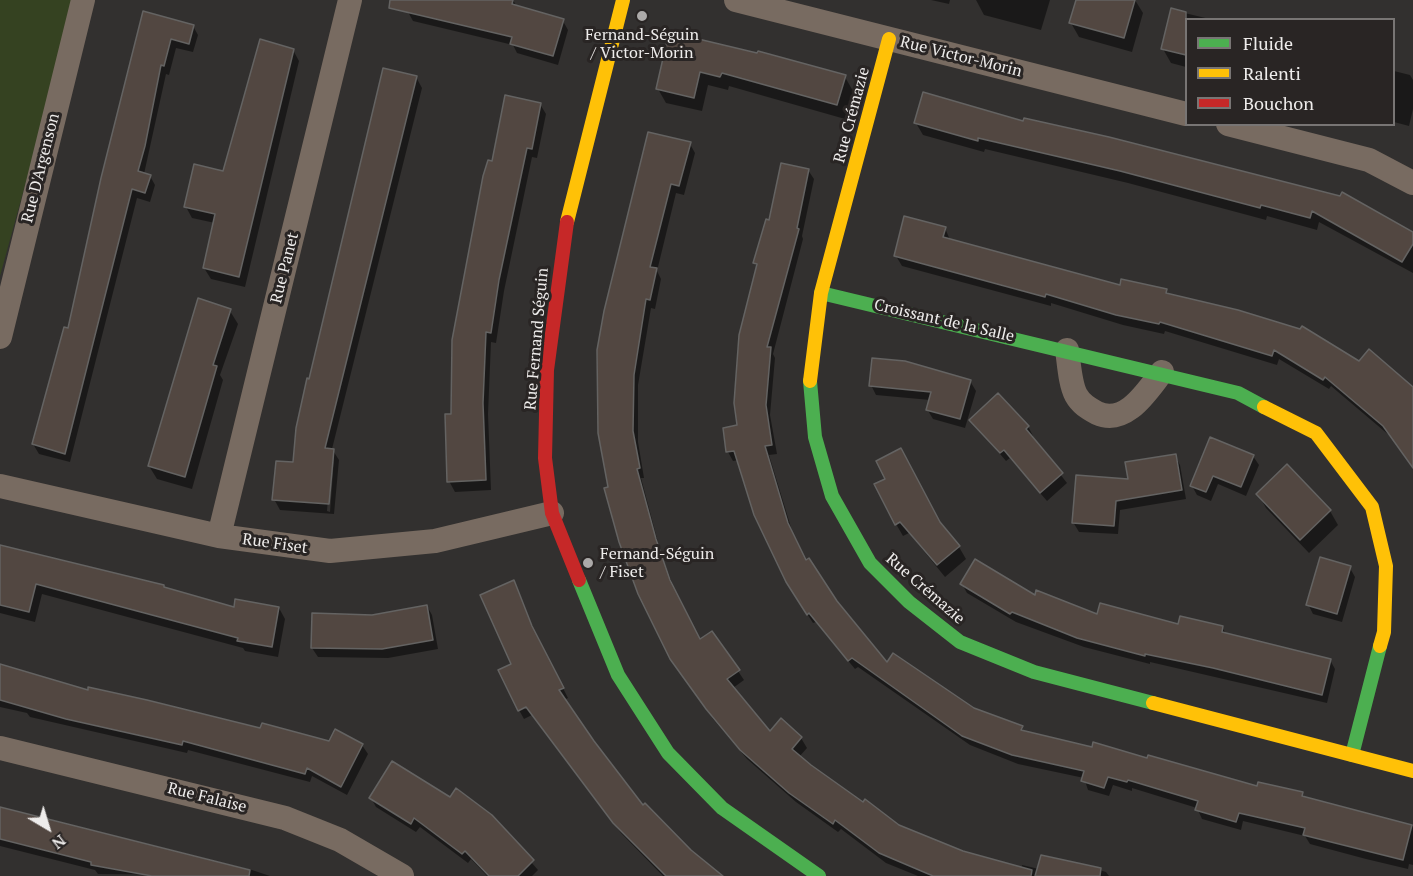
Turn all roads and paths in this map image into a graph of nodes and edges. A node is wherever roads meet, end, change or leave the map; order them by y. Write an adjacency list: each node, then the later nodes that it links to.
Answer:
1 (83, 0): 12 (street, Rue D'Argenson)
2 (350, 0): 17 (street, Rue Panet)
3 (623, 0): 16 (street, Rue Fernand Séguin)
4 (736, 0): 5 (street, Rue Victor-Morin)
5 (889, 39): 6 (street, Rue Victor-Morin); 11 (street, Rue Crémazie)
6 (1185, 114)
7 (1236, 126): 8 (street)
8 (1369, 160): 9 (street); 10 (street)
9 (1413, 171)
10 (1413, 183)
11 (821, 293): 13 (street, Croissant de la Salle); 19 (street, Rue Crémazie)
12 (0, 337)
13 (1067, 350): 14 (street, Croissant de la Salle); 14 (street)
14 (1162, 372): 19 (street, Croissant de la Salle)
15 (0, 486): 17 (street, Rue Fiset)
16 (552, 513): 17 (street, Rue Fiset); 22 (street, Rue Fernand Séguin)
17 (219, 536)
18 (0, 748): 21 (street, Rue Falaise)
19 (1352, 755): 20 (street, Rue Crémazie)
20 (1413, 771)
21 (402, 876)
22 (819, 876)

